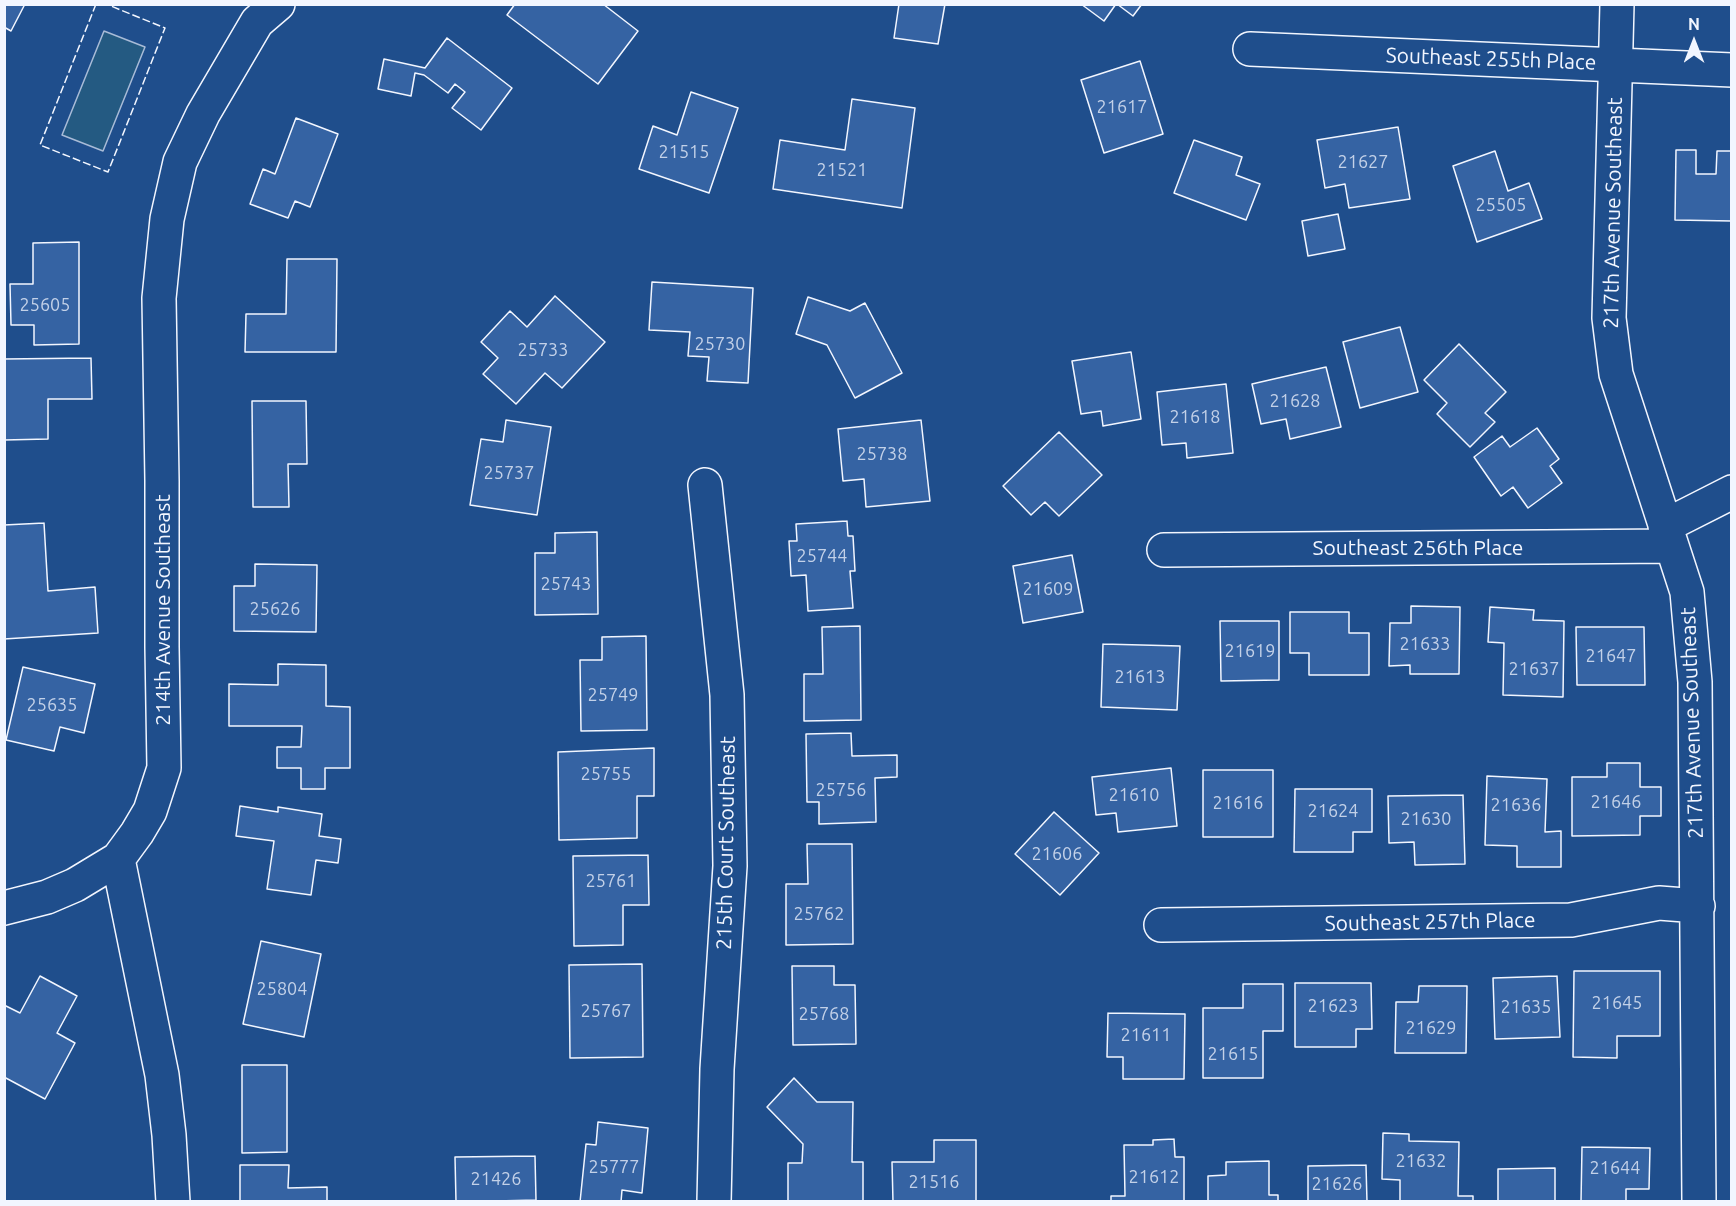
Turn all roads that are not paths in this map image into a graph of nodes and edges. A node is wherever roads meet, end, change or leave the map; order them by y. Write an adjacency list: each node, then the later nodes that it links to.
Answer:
1 (1617, 4): 4 (street, 217th Avenue Southeast)
2 (259, 10): 10 (street, 214th Avenue Southeast)
3 (1250, 49): 4 (street, Southeast 255th Place)
4 (1615, 65): 5 (street, Southeast 255th Place); 8 (street, 217th Avenue Southeast)
5 (1731, 70)
6 (705, 485): 15 (street, 215th Court Southeast)
7 (1731, 492): 8 (street, Southeast 256th Place)
8 (1668, 536): 9 (street, Southeast 256th Place); 11 (street, 217th Avenue Southeast)
9 (1164, 550)
10 (118, 859): 12 (street); 14 (street)
11 (1698, 906): 13 (street, Southeast 257th Place); 16 (street, 217th Avenue Southeast)
12 (4, 908)
13 (1161, 925)
14 (173, 1202)
15 (714, 1202)
16 (1699, 1202)

